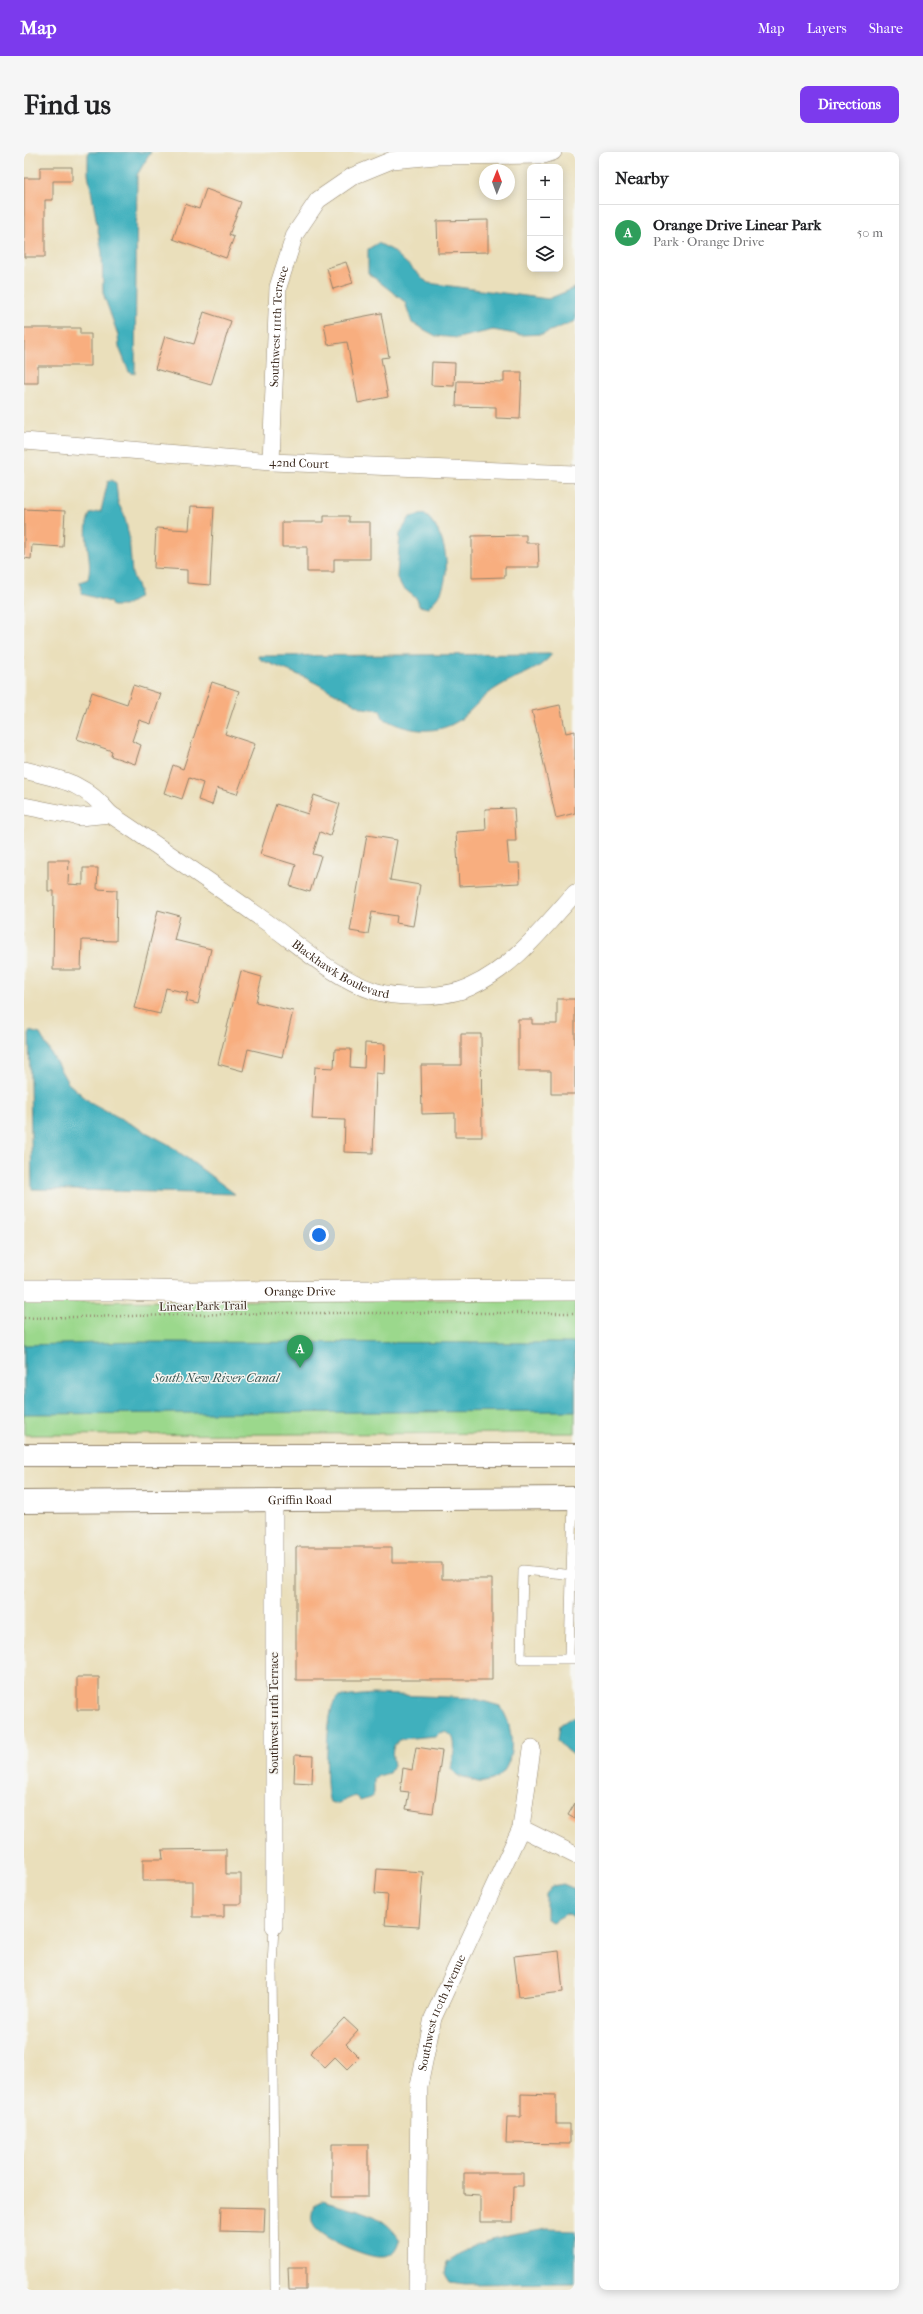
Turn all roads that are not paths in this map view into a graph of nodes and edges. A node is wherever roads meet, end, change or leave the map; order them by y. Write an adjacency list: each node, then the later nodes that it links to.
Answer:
1 (553, 152): 3 (street, Southwest 111th Terrace)
2 (24, 441): 3 (street, 42nd Court)
3 (271, 462): 4 (street, 42nd Court)
4 (575, 474)
5 (24, 770): 7 (street, Blackhawk Boulevard)
6 (24, 806): 7 (street)
7 (110, 814): 8 (street, Blackhawk Boulevard)
8 (575, 893)
9 (24, 1290): 10 (street, Orange Drive)
10 (575, 1290)
11 (24, 1455): 12 (main road)
12 (575, 1455)
13 (574, 1498): 14 (main road, Griffin Road); 16 (lane)
14 (274, 1500): 15 (main road, Griffin Road); 21 (street, Southwest 111th Terrace)
15 (24, 1502)
16 (574, 1575): 17 (lane); 17 (lane)
17 (572, 1658)
18 (532, 1749): 19 (street, Southwest 110th Avenue)
19 (521, 1828): 20 (street); 23 (street, Southwest 110th Avenue)
20 (575, 1855)
21 (274, 1926): 22 (lane)
22 (275, 2290)
23 (417, 2290)

